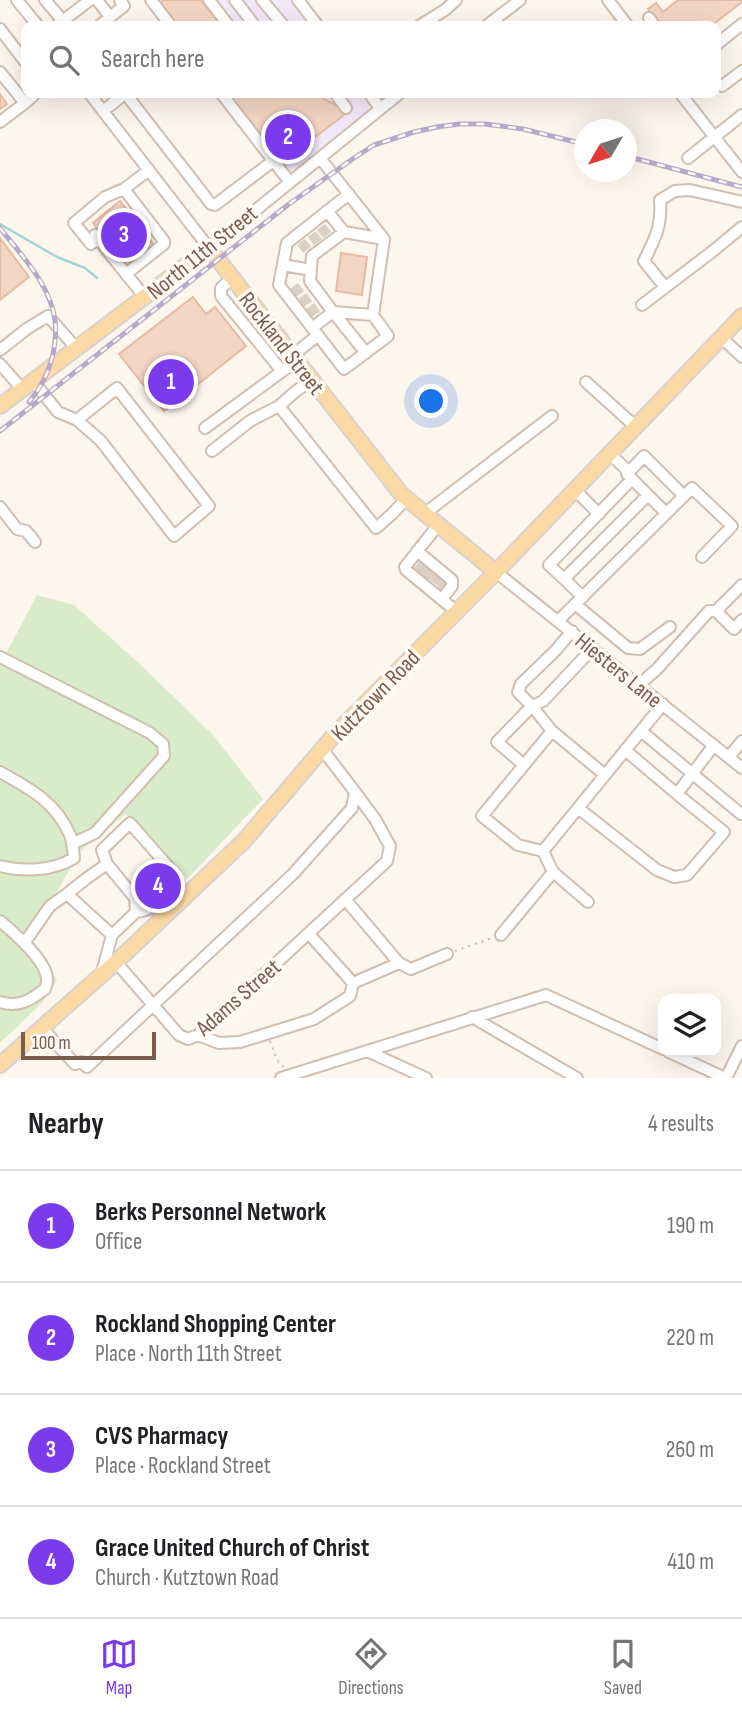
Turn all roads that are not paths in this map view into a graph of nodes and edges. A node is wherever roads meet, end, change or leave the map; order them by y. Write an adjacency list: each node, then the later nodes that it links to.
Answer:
1 (17, 0): 16 (street)
2 (45, 0): 17 (street)
3 (90, 0): 18 (street)
4 (97, 0): 15 (street)
5 (120, 0): 15 (street)
6 (151, 0): 20 (street)
7 (209, 0): 21 (street)
8 (235, 0): 22 (street)
9 (262, 0): 14 (street)
10 (456, 0): 26 (street)
11 (520, 0): 27 (street)
12 (608, 0): 28 (street)
13 (303, 2): 25 (street)
14 (274, 16): 23 (street); 24 (street)
15 (110, 17): 19 (street)
16 (34, 21)
17 (58, 21)
18 (64, 21)
19 (105, 21)
20 (167, 21)
21 (225, 21)
22 (254, 21)
23 (266, 21)
24 (279, 21)
25 (312, 21)
26 (427, 21)
27 (493, 21)
28 (624, 21)
29 (742, 24): 31 (street)
30 (0, 29): 32 (street)
31 (721, 41)
32 (21, 56)
33 (742, 71): 35 (street)
34 (0, 72): 45 (street)
35 (722, 86)
36 (30, 98): 45 (street)
37 (93, 98): 48 (street, Rockland Street)
38 (120, 98): 48 (street)
39 (130, 98): 54 (street)
40 (225, 98): 54 (street)
41 (339, 98): 46 (street)
42 (373, 98): 47 (street)
43 (393, 98): 47 (street, North 11th Street)
44 (684, 98): 51 (street)
45 (25, 103): 50 (street)
46 (346, 108)
47 (380, 108): 52 (street, North 11th Street)
48 (103, 111): 55 (street, Rockland Street)
49 (742, 115): 51 (street)
50 (0, 122)
51 (715, 137): 53 (street); 56 (street)
52 (320, 158): 57 (street, North 11th Street); 59 (street)
53 (688, 158)
54 (273, 161): 57 (street)
55 (149, 170): 58 (street); 67 (street, Rockland Street)
56 (742, 172)
57 (289, 181): 67 (street, North 11th Street)
58 (124, 189): 62 (street); 69 (street)
59 (349, 194): 61 (street); 66 (street)
60 (742, 202): 72 (street)
61 (327, 211): 64 (street); 68 (street)
62 (81, 217): 65 (street); 65 (street)
63 (742, 227): 72 (street)
64 (344, 232): 66 (street); 71 (street)
65 (94, 233): 69 (street)
66 (384, 239): 76 (street)
67 (209, 247): 70 (main road, Rockland Street); 73 (main road, North 11th Street)
68 (283, 265): 71 (street); 78 (street)
69 (126, 274): 73 (street)
70 (232, 278): 83 (main road, Rockland Street); 86 (street)
71 (308, 279): 75 (street)
72 (665, 287): 74 (street)
73 (145, 297): 80 (main road, North 11th Street)
74 (642, 305)
75 (333, 312): 76 (street); 78 (street); 82 (street)
76 (373, 315): 82 (street)
77 (742, 316): 79 (main road, Kutztown Road)
78 (315, 332): 82 (street); 83 (street)
79 (721, 337): 84 (street); 94 (main road, Kutztown Road)
80 (76, 348): 81 (street); 89 (main road, North 11th Street)
81 (0, 350)
82 (366, 353)
83 (294, 358): 86 (street); 87 (main road, Rockland Street)
84 (742, 358)
85 (0, 364): 89 (street)
86 (281, 370): 95 (street)
87 (311, 381): 91 (street); 102 (main road, Rockland Street)
88 (586, 382): 94 (street)
89 (28, 385): 90 (main road, North 11th Street); 93 (street)
90 (0, 406)
91 (279, 406): 96 (street); 102 (street)
92 (552, 416): 105 (street)
93 (77, 420): 93 (street)
94 (636, 427): 97 (main road, Kutztown Road)
95 (205, 428)
96 (212, 451)
97 (610, 454): 98 (street); 99 (main road, Kutztown Road)
98 (631, 476): 100 (street); 101 (street); 106 (street)
99 (575, 490): 106 (street); 111 (main road, Kutztown Road)
100 (648, 495): 104 (street); 113 (street)
101 (684, 496): 104 (street); 110 (street)
102 (406, 499): 105 (main road, Rockland Street)
103 (0, 507): 108 (street)
104 (666, 513): 115 (street)
105 (424, 514): 107 (main road, Rockland Street)
106 (599, 514): 113 (street)
107 (438, 525): 109 (street); 111 (main road, Rockland Street)
108 (36, 542)
109 (417, 551): 112 (street); 112 (street)
110 (702, 557)
111 (496, 572): 117 (main road, Kutztown Road); 119 (street, Hiesters Lane)
112 (433, 578): 117 (street)
113 (564, 579): 115 (street)
114 (742, 585): 116 (street)
115 (579, 600): 119 (street); 122 (street)
116 (716, 611): 118 (street); 126 (street)
117 (457, 612): 133 (main road, Kutztown Road)
118 (742, 620)
119 (558, 621): 121 (street, Hiesters Lane)
120 (670, 627): 122 (street)
121 (572, 631): 123 (street, Hiesters Lane); 128 (street)
122 (623, 645): 125 (street)
123 (593, 648): 125 (street, Hiesters Lane); 128 (street)
124 (0, 657): 146 (street)
125 (609, 660): 126 (street, Hiesters Lane)
126 (639, 685): 127 (street, Hiesters Lane)
127 (663, 704): 129 (street); 132 (street, Hiesters Lane)
128 (531, 706): 130 (street); 136 (street)
129 (641, 731): 134 (street); 139 (street)
130 (552, 732): 136 (street); 140 (street)
131 (742, 741): 135 (street)
132 (714, 745): 135 (street, Hiesters Lane); 139 (street)
133 (323, 750): 141 (street, Adams Street); 153 (main road, Kutztown Road)
134 (625, 750): 140 (street); 142 (street)
135 (729, 757): 137 (street, Hiesters Lane)
136 (524, 765): 147 (street)
137 (742, 768)
138 (0, 772): 146 (street)
139 (692, 774): 142 (street); 144 (street)
140 (605, 775): 143 (street)
141 (355, 792): 155 (street, Adams Street); 169 (street)
142 (677, 794): 145 (street)
143 (579, 808): 145 (street); 147 (street)
144 (741, 813): 145 (street)
145 (724, 832)
146 (72, 844): 148 (street)
147 (543, 851): 151 (street)
148 (74, 858): 150 (street); 152 (street)
149 (107, 864): 152 (street); 157 (street); 157 (street)
150 (0, 866)
151 (553, 872): 156 (street); 161 (street)
152 (87, 878): 154 (street)
153 (189, 893): 157 (street); 164 (main road, Kutztown Road)
154 (67, 894): 160 (street); 162 (street)
155 (343, 901): 159 (street, Adams Street); 165 (street)
156 (588, 902)
157 (136, 908): 160 (street)
158 (0, 921): 162 (street)
159 (309, 934): 167 (street); 172 (street, Adams Street)
160 (112, 935): 166 (street)
161 (501, 935)
162 (25, 942): 168 (street)
163 (447, 954): 165 (street)
164 (116, 962): 166 (main road, Kutztown Road); 169 (street, Adams Street)
165 (399, 963): 167 (street)
166 (101, 976): 171 (main road, Kutztown Road)
167 (353, 982): 172 (street)
168 (4, 1005)
169 (152, 1006): 171 (street); 172 (street, Adams Street)
170 (472, 1017): 174 (street); 175 (street); 180 (street)
171 (42, 1028): 177 (main road, Kutztown Road)
172 (198, 1035)
173 (742, 1046): 181 (street)
174 (658, 1047)
175 (367, 1051): 178 (street); 179 (street)
176 (680, 1057): 181 (street)
177 (0, 1065)
178 (289, 1077)
179 (426, 1078)
180 (578, 1078)
181 (725, 1078)

